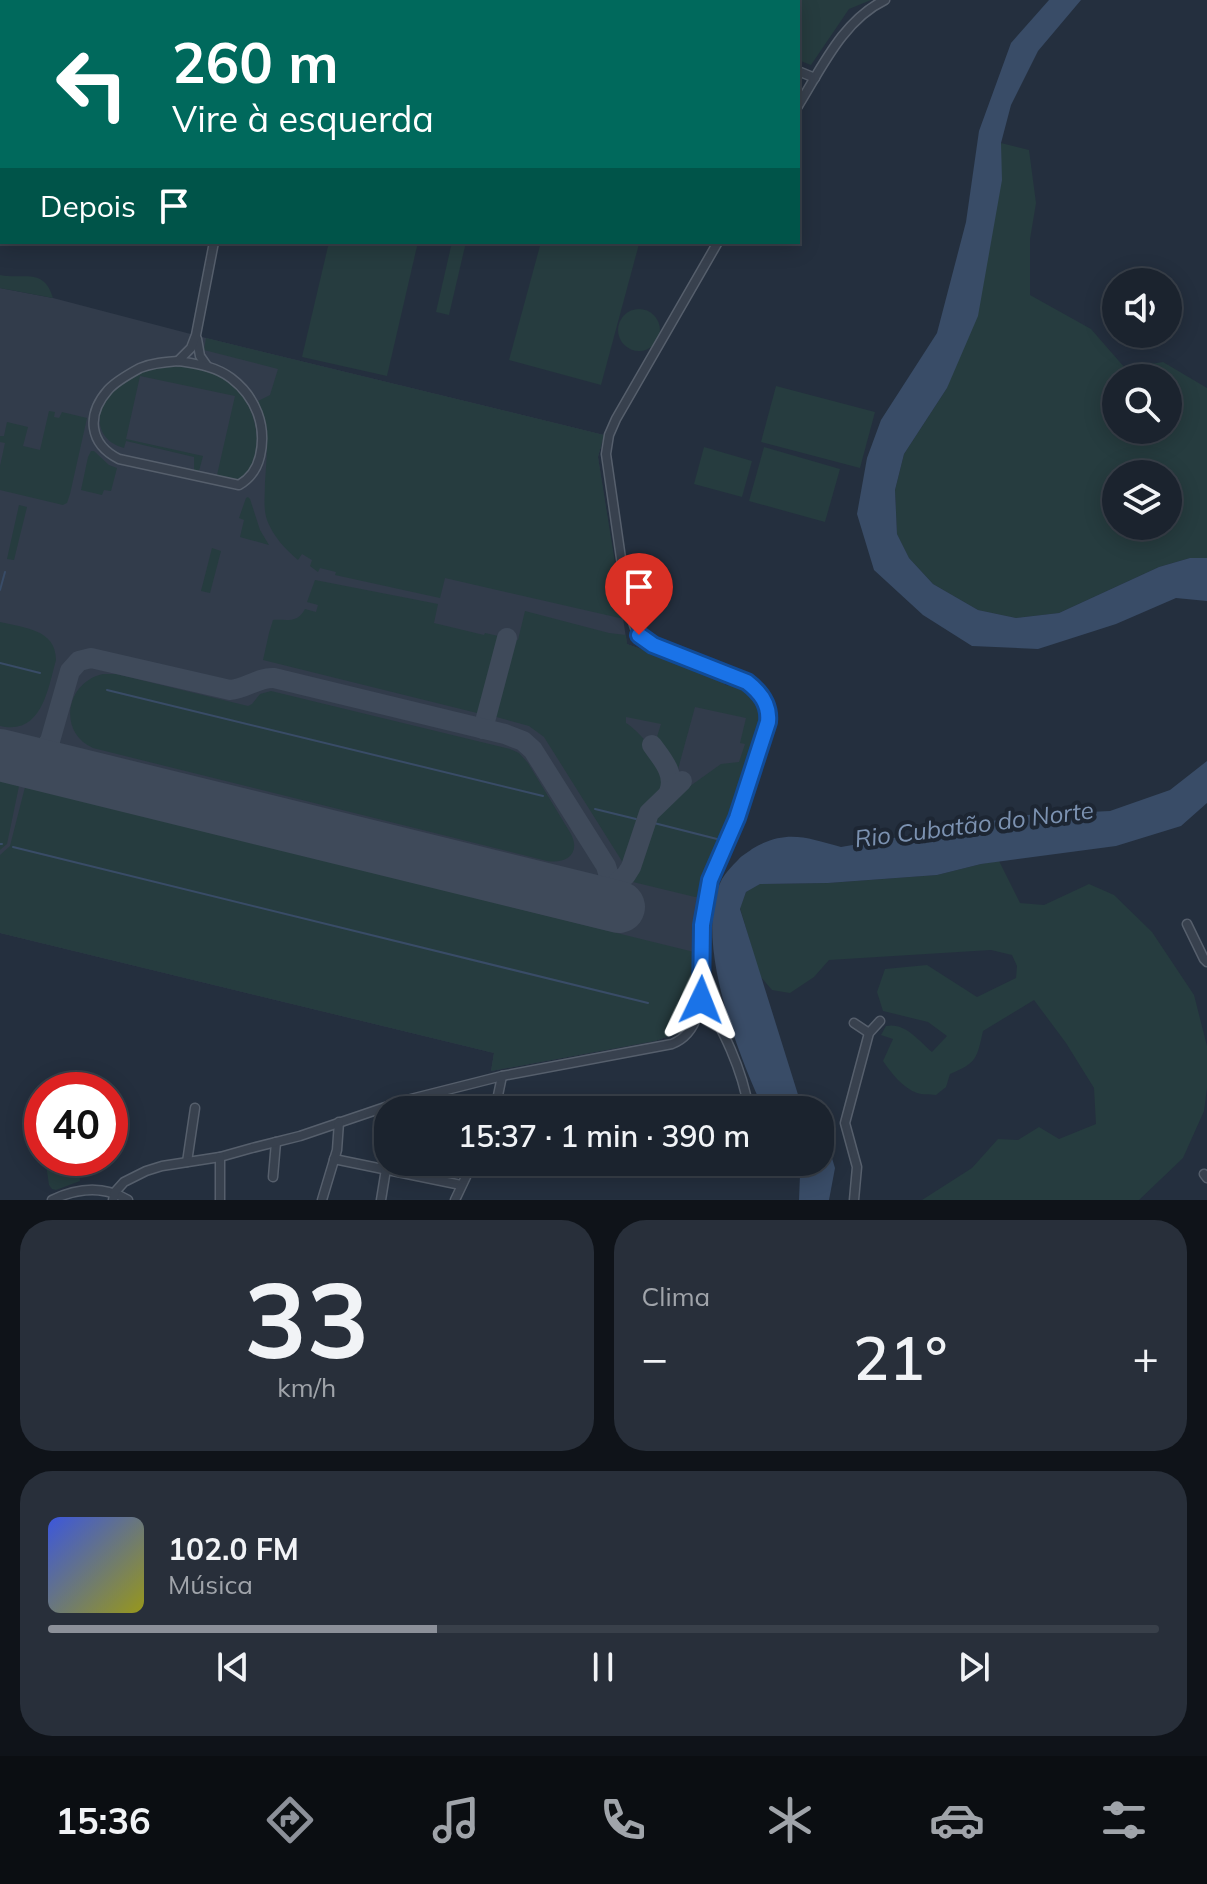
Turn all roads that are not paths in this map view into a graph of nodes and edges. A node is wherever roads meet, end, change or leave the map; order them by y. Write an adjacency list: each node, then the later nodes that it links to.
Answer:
1 (885, 0): 3 (street)
2 (800, 72): 3 (street)
3 (815, 78): 4 (street)
4 (800, 103)
5 (214, 244): 7 (street)
6 (717, 244): 12 (street)
7 (196, 335): 8 (street); 9 (street)
8 (178, 361): 9 (street); 9 (street)
9 (207, 366)
10 (1187, 924): 11 (street)
11 (1207, 962)
12 (701, 993): 16 (street); 18 (street)
13 (880, 1021): 15 (street)
14 (854, 1023): 15 (street)
15 (869, 1033): 38 (street)
16 (502, 1076): 17 (street); 20 (street)
17 (498, 1096)
18 (747, 1096)
19 (195, 1108): 24 (street)
20 (339, 1122): 21 (street); 23 (street)
21 (276, 1142): 22 (street); 29 (street)
22 (220, 1157): 24 (street); 34 (street)
23 (334, 1159): 25 (street); 35 (street)
24 (187, 1162): 31 (street)
25 (374, 1167)
26 (385, 1176): 36 (street)
27 (419, 1176): 30 (street)
28 (466, 1176): 30 (street)
29 (273, 1177)
30 (461, 1185): 37 (street)
31 (114, 1196): 32 (street); 33 (street)
32 (52, 1200)
33 (128, 1200)
34 (220, 1200)
35 (322, 1200)
36 (381, 1200)
37 (455, 1200)
38 (854, 1200)

